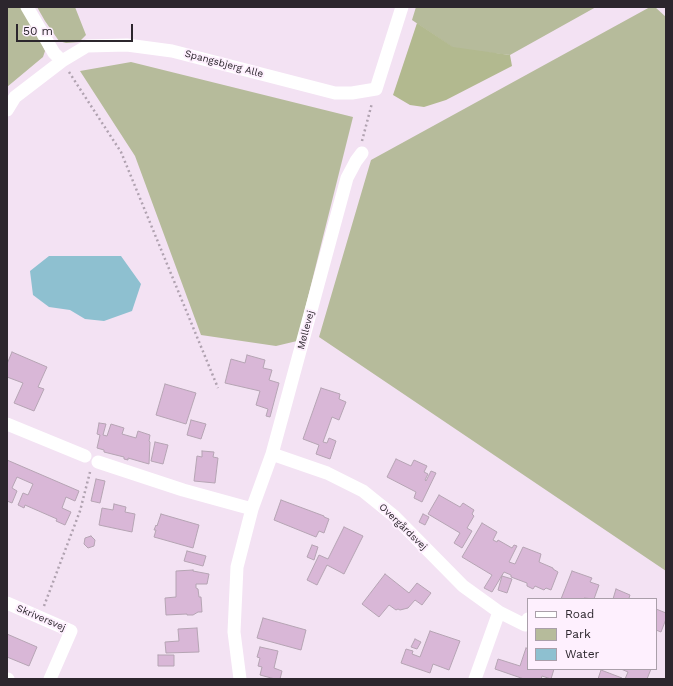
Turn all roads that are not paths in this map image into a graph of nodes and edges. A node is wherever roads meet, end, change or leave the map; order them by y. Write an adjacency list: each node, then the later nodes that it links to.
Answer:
1 (27, 7): 3 (street)
2 (402, 7): 3 (street, Spangsbjerg Alle)
3 (62, 61): 4 (street, Spangsbjerg Alle)
4 (7, 110)
5 (362, 153): 7 (street, Møllevej)
6 (7, 424): 8 (street)
7 (272, 454): 10 (street, Møllevej); 12 (street, Overgårdsvej)
8 (85, 456)
9 (94, 466): 10 (street)
10 (252, 509): 15 (street, Møllevej)
11 (7, 603): 14 (street, Skriversvej)
12 (499, 612): 13 (street, Overgårdsvej); 16 (street)
13 (527, 621)
14 (50, 679)
15 (240, 679)
16 (475, 679)

